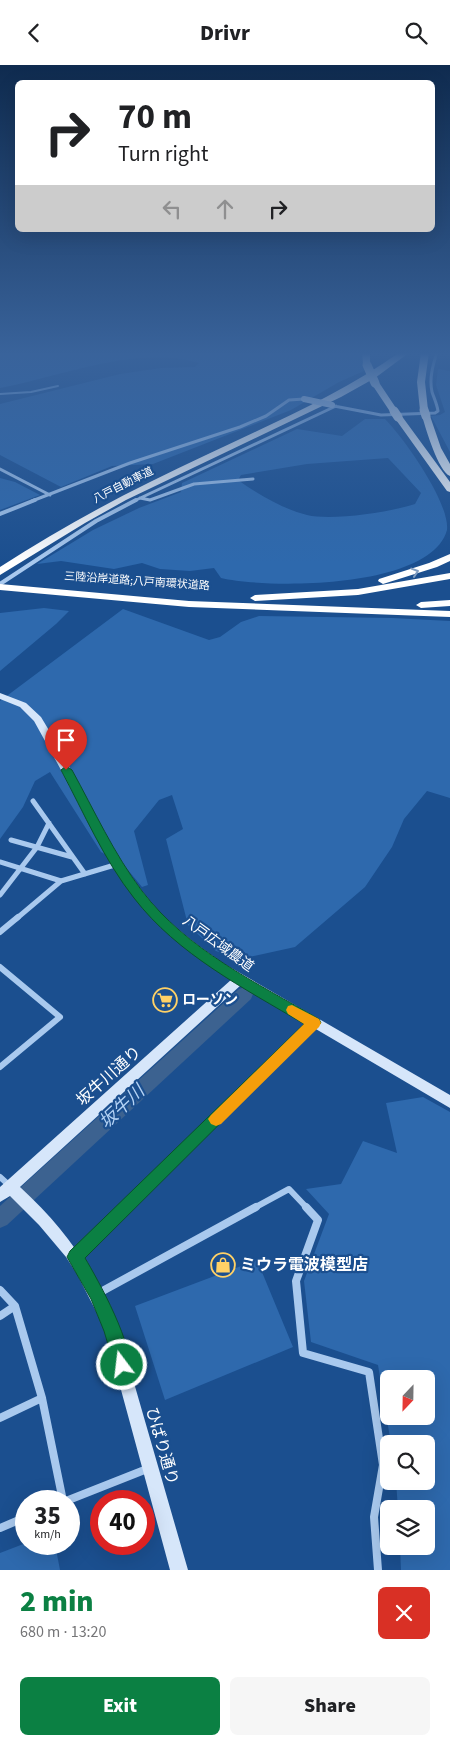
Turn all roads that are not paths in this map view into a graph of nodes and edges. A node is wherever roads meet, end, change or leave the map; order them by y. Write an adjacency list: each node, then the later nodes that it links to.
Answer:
1 (253, 422): 14 (street)
2 (272, 422): 19 (highway, 八戸自動車道)
3 (282, 422): 20 (highway, 八戸自動車道)
4 (300, 422): 15 (street)
5 (402, 422): 8 (highway, bridge)
6 (428, 422): 7 (highway)
7 (432, 435): 9 (highway); 11 (highway)
8 (428, 459): 13 (highway); 16 (highway)
9 (450, 464)
10 (0, 469): 14 (street)
11 (450, 473)
12 (253, 479): 15 (street)
13 (450, 489)
14 (50, 495): 17 (street)
15 (140, 498): 22 (street)
16 (450, 498)
17 (0, 514)
18 (450, 557): 23 (highway, one-way to 18)
19 (0, 565)
20 (0, 572)
21 (450, 576): 23 (highway)
22 (2, 587): 23 (highway, 三陸沿岸道路;八戸南環状道路)
23 (260, 602): 24 (highway); 25 (highway)
24 (450, 603)
25 (450, 614)
26 (0, 696): 33 (street, 八戸広域農道)
27 (33, 801): 28 (street)
28 (48, 823): 30 (street); 31 (street)
29 (11, 840): 30 (street)
30 (37, 847): 31 (street); 34 (street)
31 (72, 857): 35 (street)
32 (0, 862): 34 (street)
33 (118, 864): 35 (street); 40 (street, 八戸広域農道)
34 (21, 869): 36 (street); 37 (street)
35 (85, 874): 36 (street)
36 (61, 881): 38 (street)
37 (0, 895)
38 (0, 932)
39 (0, 967): 42 (street)
40 (240, 979): 41 (street, 八戸広域農道); 45 (street, 坂牛川通り)
41 (314, 1023): 43 (street, 八戸広域農道); 47 (street)
42 (0, 1067)
43 (450, 1102)
44 (0, 1177): 45 (street)
45 (13, 1189): 46 (street, 坂牛川通り); 47 (street, ひばり通り)
46 (0, 1196)
47 (76, 1257): 49 (street, ひばり通り)
48 (0, 1289): 50 (street)
49 (97, 1294): 54 (street, ひばり通り); 60 (street)
50 (15, 1306): 51 (street); 52 (street)
51 (0, 1316)
52 (42, 1398): 53 (street); 55 (street)
53 (0, 1418)
54 (150, 1467): 56 (street); 59 (street, ひばり通り)
55 (63, 1490)
56 (80, 1495)
57 (15, 1522): 58 (street)
58 (0, 1528)
59 (179, 1570)
60 (378, 1570)

